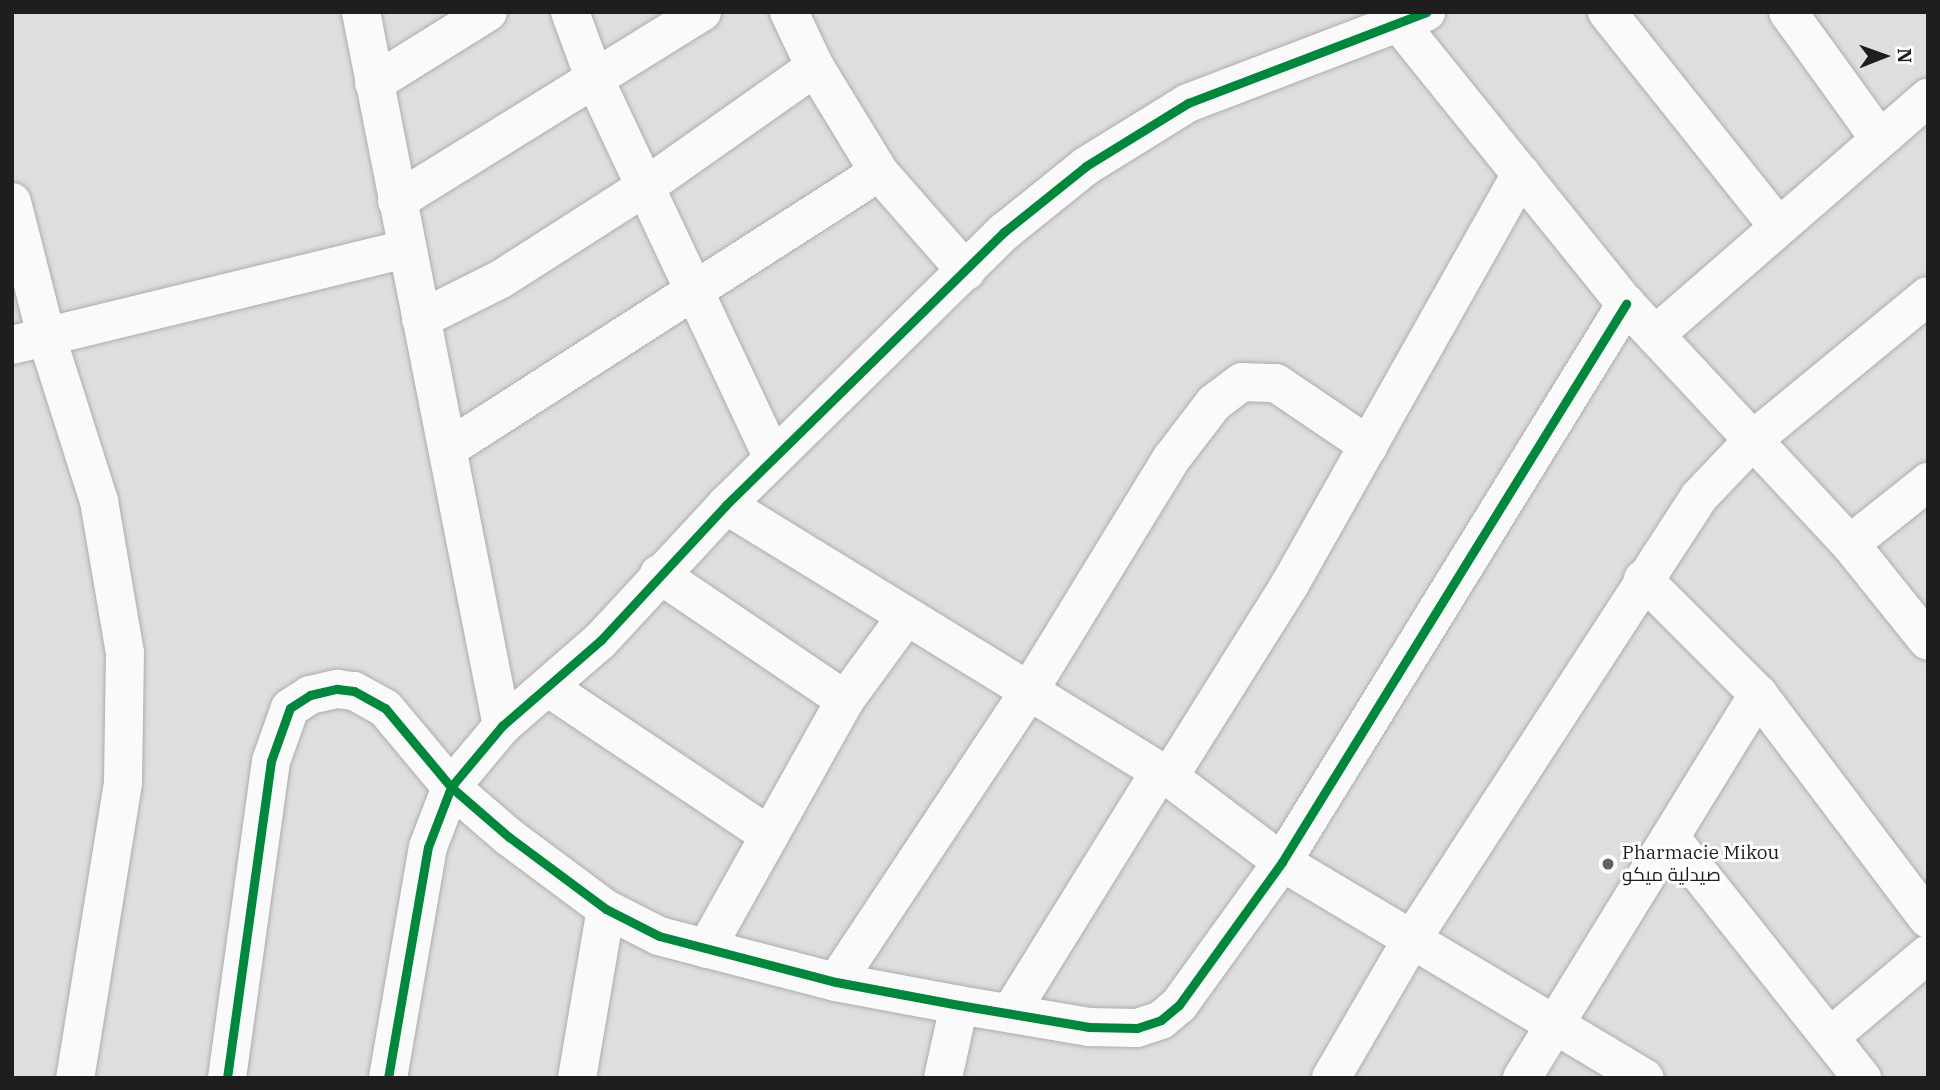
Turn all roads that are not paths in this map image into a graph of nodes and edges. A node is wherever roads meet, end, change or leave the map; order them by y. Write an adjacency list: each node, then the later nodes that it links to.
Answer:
1 (361, 12): 11 (street)
2 (488, 12): 11 (street)
3 (570, 12): 10 (street)
4 (702, 12): 10 (street)
5 (789, 12): 9 (street)
6 (1607, 12): 19 (street)
7 (1788, 12): 13 (street)
8 (1405, 16): 15 (street); 21 (street)
9 (815, 67): 14 (street); 16 (street)
10 (595, 80): 16 (street); 17 (street)
11 (374, 83): 17 (street)
12 (1928, 98): 13 (street)
13 (1878, 137): 19 (street)
14 (879, 172): 21 (street); 22 (street)
15 (1521, 174): 24 (street); 29 (street)
16 (645, 187): 22 (street); 25 (street)
17 (397, 201): 20 (street)
18 (12, 202): 27 (street)
19 (1777, 225): 26 (street)
20 (406, 249): 25 (street); 27 (street)
21 (965, 271): 31 (street)
22 (694, 290): 30 (street); 31 (street)
23 (1928, 296): 28 (street)
24 (1626, 304): 26 (street); 48 (street)
25 (421, 319): 30 (street)
26 (1655, 335): 28 (street)
27 (29, 340): 59 (street)
28 (1755, 438): 34 (street); 36 (street)
29 (1369, 446): 40 (street); 44 (street)
30 (449, 448): 43 (street)
31 (773, 458): 33 (street)
32 (1928, 482): 34 (street)
33 (726, 505): 35 (street); 37 (street)
34 (1850, 544): 38 (street)
35 (659, 574): 39 (street); 42 (street)
36 (1643, 579): 41 (street); 51 (street)
37 (905, 618): 40 (street); 42 (street)
38 (1928, 641)
39 (549, 688): 43 (street); 46 (street)
40 (1027, 694): 44 (street); 54 (street)
41 (1758, 694): 47 (street); 50 (street)
42 (845, 700): 46 (street)
43 (502, 726): 45 (street)
44 (1165, 774): 48 (street); 56 (street)
45 (451, 788): 49 (street); 60 (street); 61 (street)
46 (769, 835): 52 (street)
47 (1671, 838): 57 (street); 58 (street)
48 (1282, 862): 51 (street); 56 (street)
49 (606, 909): 52 (street); 62 (street)
50 (1928, 919)
51 (1412, 939): 57 (street); 64 (street)
52 (706, 949): 54 (street)
53 (1928, 954): 58 (street)
54 (836, 982): 55 (street)
55 (959, 1006): 56 (street); 63 (street)
56 (1012, 1010)
57 (1556, 1025): 65 (street); 66 (street)
58 (1831, 1036): 67 (street)
59 (75, 1078)
60 (227, 1078)
61 (388, 1078)
62 (577, 1078)
63 (943, 1078)
64 (1331, 1078)
65 (1522, 1078)
66 (1644, 1078)
67 (1862, 1078)

